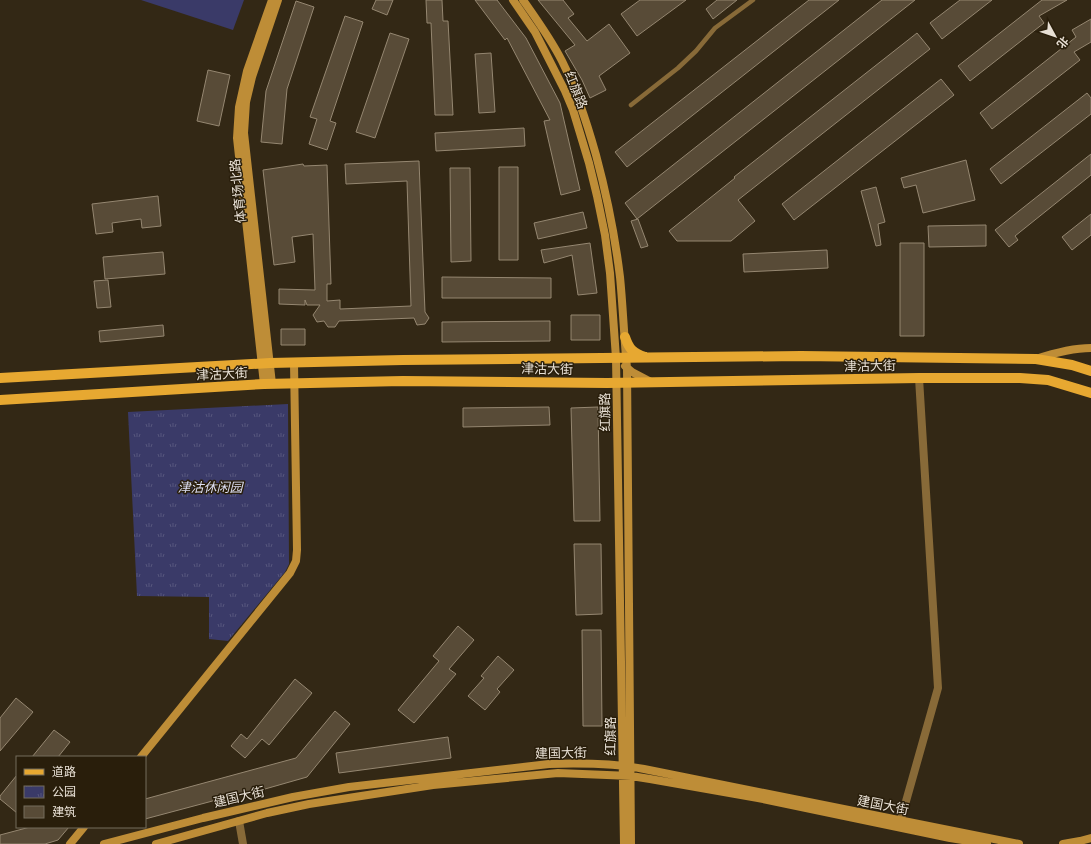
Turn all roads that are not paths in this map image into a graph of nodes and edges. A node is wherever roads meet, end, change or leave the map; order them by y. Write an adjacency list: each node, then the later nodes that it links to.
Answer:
1 (272, 0): 12 (main road, 体育场北路)
2 (278, 0): 12 (main road, 体育场北路)
3 (513, 0): 7 (main road, 红旗路)
4 (523, 0): 7 (main road, 红旗路)
5 (753, 0): 6 (lane)
6 (631, 105)
7 (620, 337): 9 (main road); 11 (main road, 红旗路)
8 (1091, 348): 10 (main road)
9 (652, 358): 10 (main road, 津沽大街); 11 (main road, 津沽大街)
10 (1036, 359): 14 (main road, 津沽大街)
11 (622, 361): 13 (main road, 津沽大街); 20 (main road, 红旗路); 20 (main road, 红旗路); 21 (main road)
12 (266, 363): 13 (main road, 津沽大街); 17 (main road, 津沽大街); 22 (main road, 体育场北路)
13 (294, 363): 19 (main road)
14 (1072, 366): 15 (main road); 16 (main road, 津沽大街)
15 (1091, 366)
16 (1091, 372)
17 (0, 378)
18 (919, 378): 21 (main road, 津沽大街); 23 (main road, 津沽大街); 29 (street)
19 (295, 383): 20 (main road, 津沽大街); 22 (main road, 津沽大街); 25 (main road)
20 (621, 383): 21 (main road, 津沽大街); 26 (main road, 红旗路)
21 (652, 383)
22 (268, 384): 24 (main road, 津沽大街)
23 (1091, 393)
24 (0, 400)
25 (141, 756)
26 (626, 766): 27 (main road, 红旗路); 29 (main road, 建国大街); 33 (main road, 建国大街)
27 (627, 776): 28 (main road, 建国大街); 29 (main road, 建国大街); 36 (main road, 红旗路); 37 (main road, 红旗路)
28 (239, 821): 34 (main road, 建国大街); 35 (street)
29 (900, 824): 38 (main road, 建国大街); 39 (main road, 建国大街)
30 (83, 828): 32 (main road)
31 (1091, 838): 40 (main road)
32 (70, 844)
33 (104, 844)
34 (156, 844)
35 (243, 844)
36 (624, 844)
37 (631, 844)
38 (987, 844)
39 (1019, 844)
40 (1063, 844)

